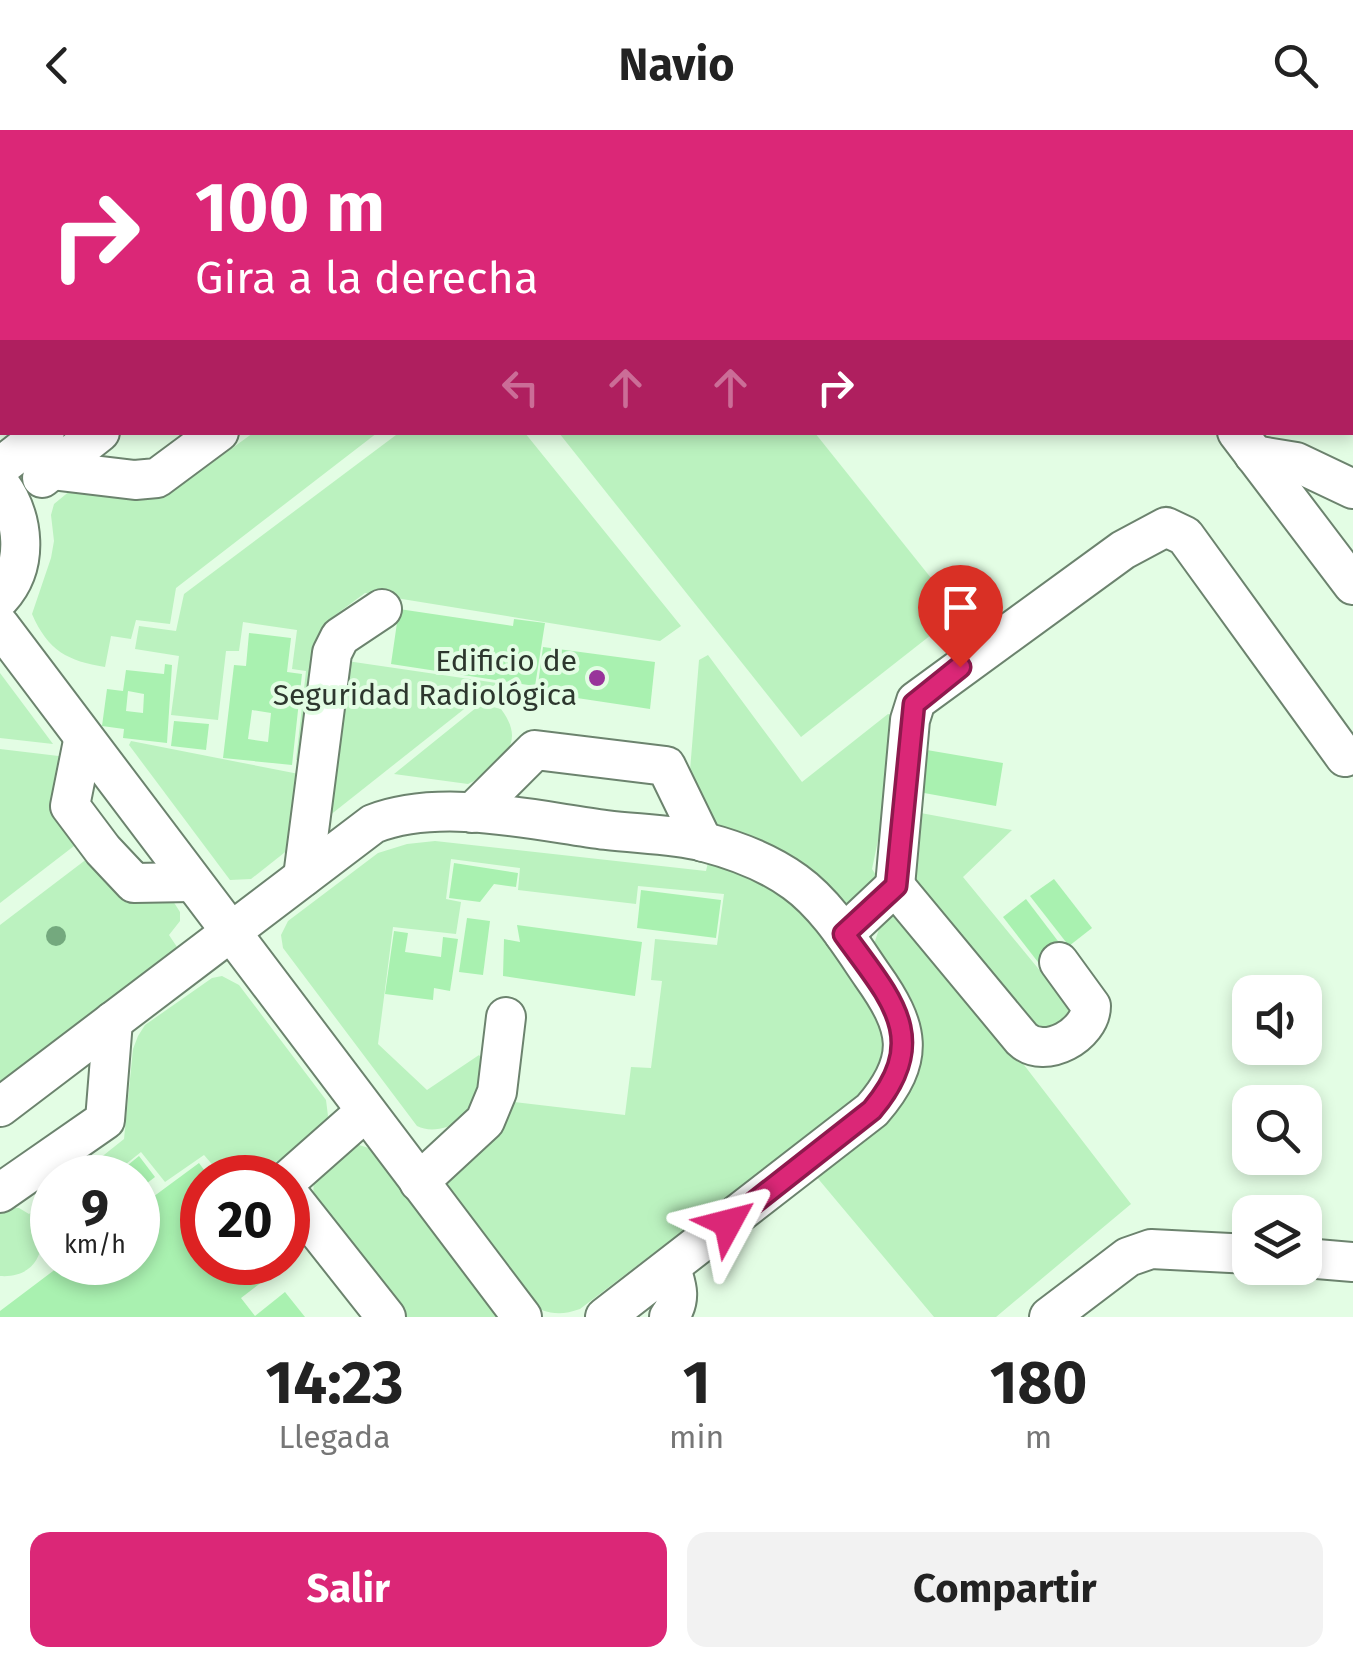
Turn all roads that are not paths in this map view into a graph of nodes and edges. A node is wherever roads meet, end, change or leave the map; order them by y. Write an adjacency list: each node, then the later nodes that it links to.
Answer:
1 (41, 435): 5 (lane)
2 (96, 435): 6 (lane)
3 (214, 435): 6 (lane)
4 (1246, 444): 7 (lane); 9 (lane)
5 (0, 467)
6 (51, 470): 8 (lane)
7 (1353, 489)
8 (7, 493): 10 (lane)
9 (1353, 585)
10 (0, 598)
11 (382, 609): 17 (lane)
12 (0, 626): 13 (lane)
13 (84, 741): 18 (lane); 18 (lane)
14 (1345, 757): 19 (lane)
15 (472, 813): 16 (lane); 16 (lane); 17 (lane)
16 (703, 842): 21 (lane)
17 (304, 877): 20 (lane)
18 (191, 882): 20 (lane)
19 (896, 886): 21 (lane); 22 (lane)
20 (229, 932): 24 (lane); 26 (lane)
21 (844, 934): 34 (lane)
22 (1059, 962)
23 (506, 1017): 28 (lane)
24 (114, 1021): 25 (lane); 29 (lane)
25 (0, 1107)
26 (365, 1112): 27 (lane); 28 (lane)
27 (310, 1161)
28 (419, 1182): 36 (lane)
29 (0, 1194)
30 (310, 1221): 35 (lane)
31 (1232, 1253): 39 (lane)
32 (1322, 1259): 33 (lane)
33 (1353, 1262)
34 (671, 1268): 37 (lane); 38 (lane)
35 (386, 1317)
36 (522, 1317)
37 (605, 1317)
38 (670, 1317)
39 (1049, 1317)

